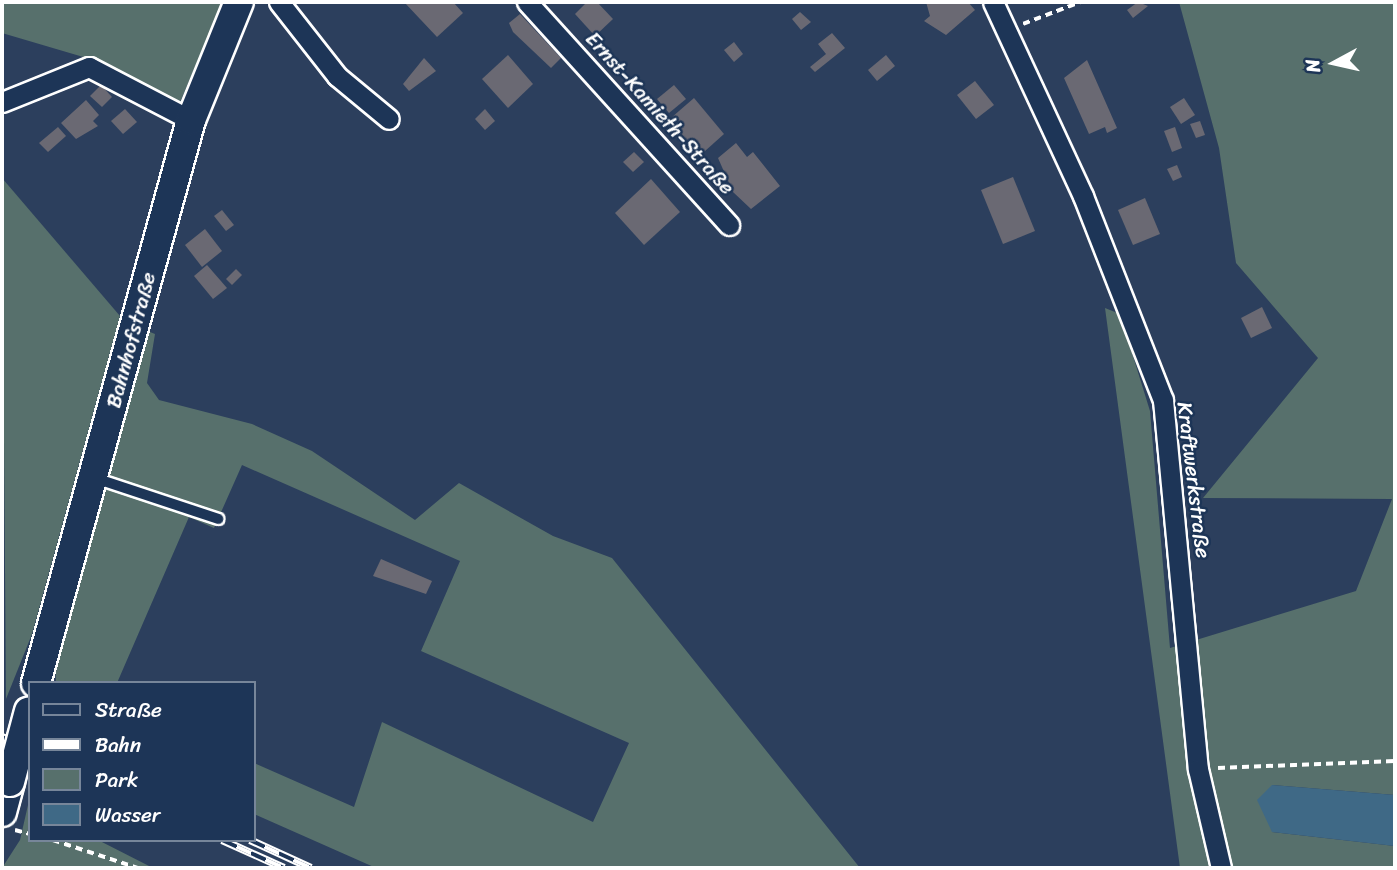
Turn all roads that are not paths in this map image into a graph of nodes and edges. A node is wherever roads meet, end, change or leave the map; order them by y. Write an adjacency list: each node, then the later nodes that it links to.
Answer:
1 (239, 2): 7 (main road, Bahnhofstraße)
2 (279, 2): 6 (street)
3 (527, 2): 8 (street, Ernst-Kamieth-Straße)
4 (993, 2): 14 (street, Kraftwerkstraße)
5 (2, 102): 7 (street)
6 (389, 118)
7 (191, 120): 9 (main road, Bahnhofstraße)
8 (729, 225)
9 (94, 477): 10 (lane); 11 (main road, Bahnhofstraße)
10 (218, 519)
11 (37, 681)
12 (28, 714): 13 (main road, bridge)
13 (2, 812)
14 (1221, 868)

